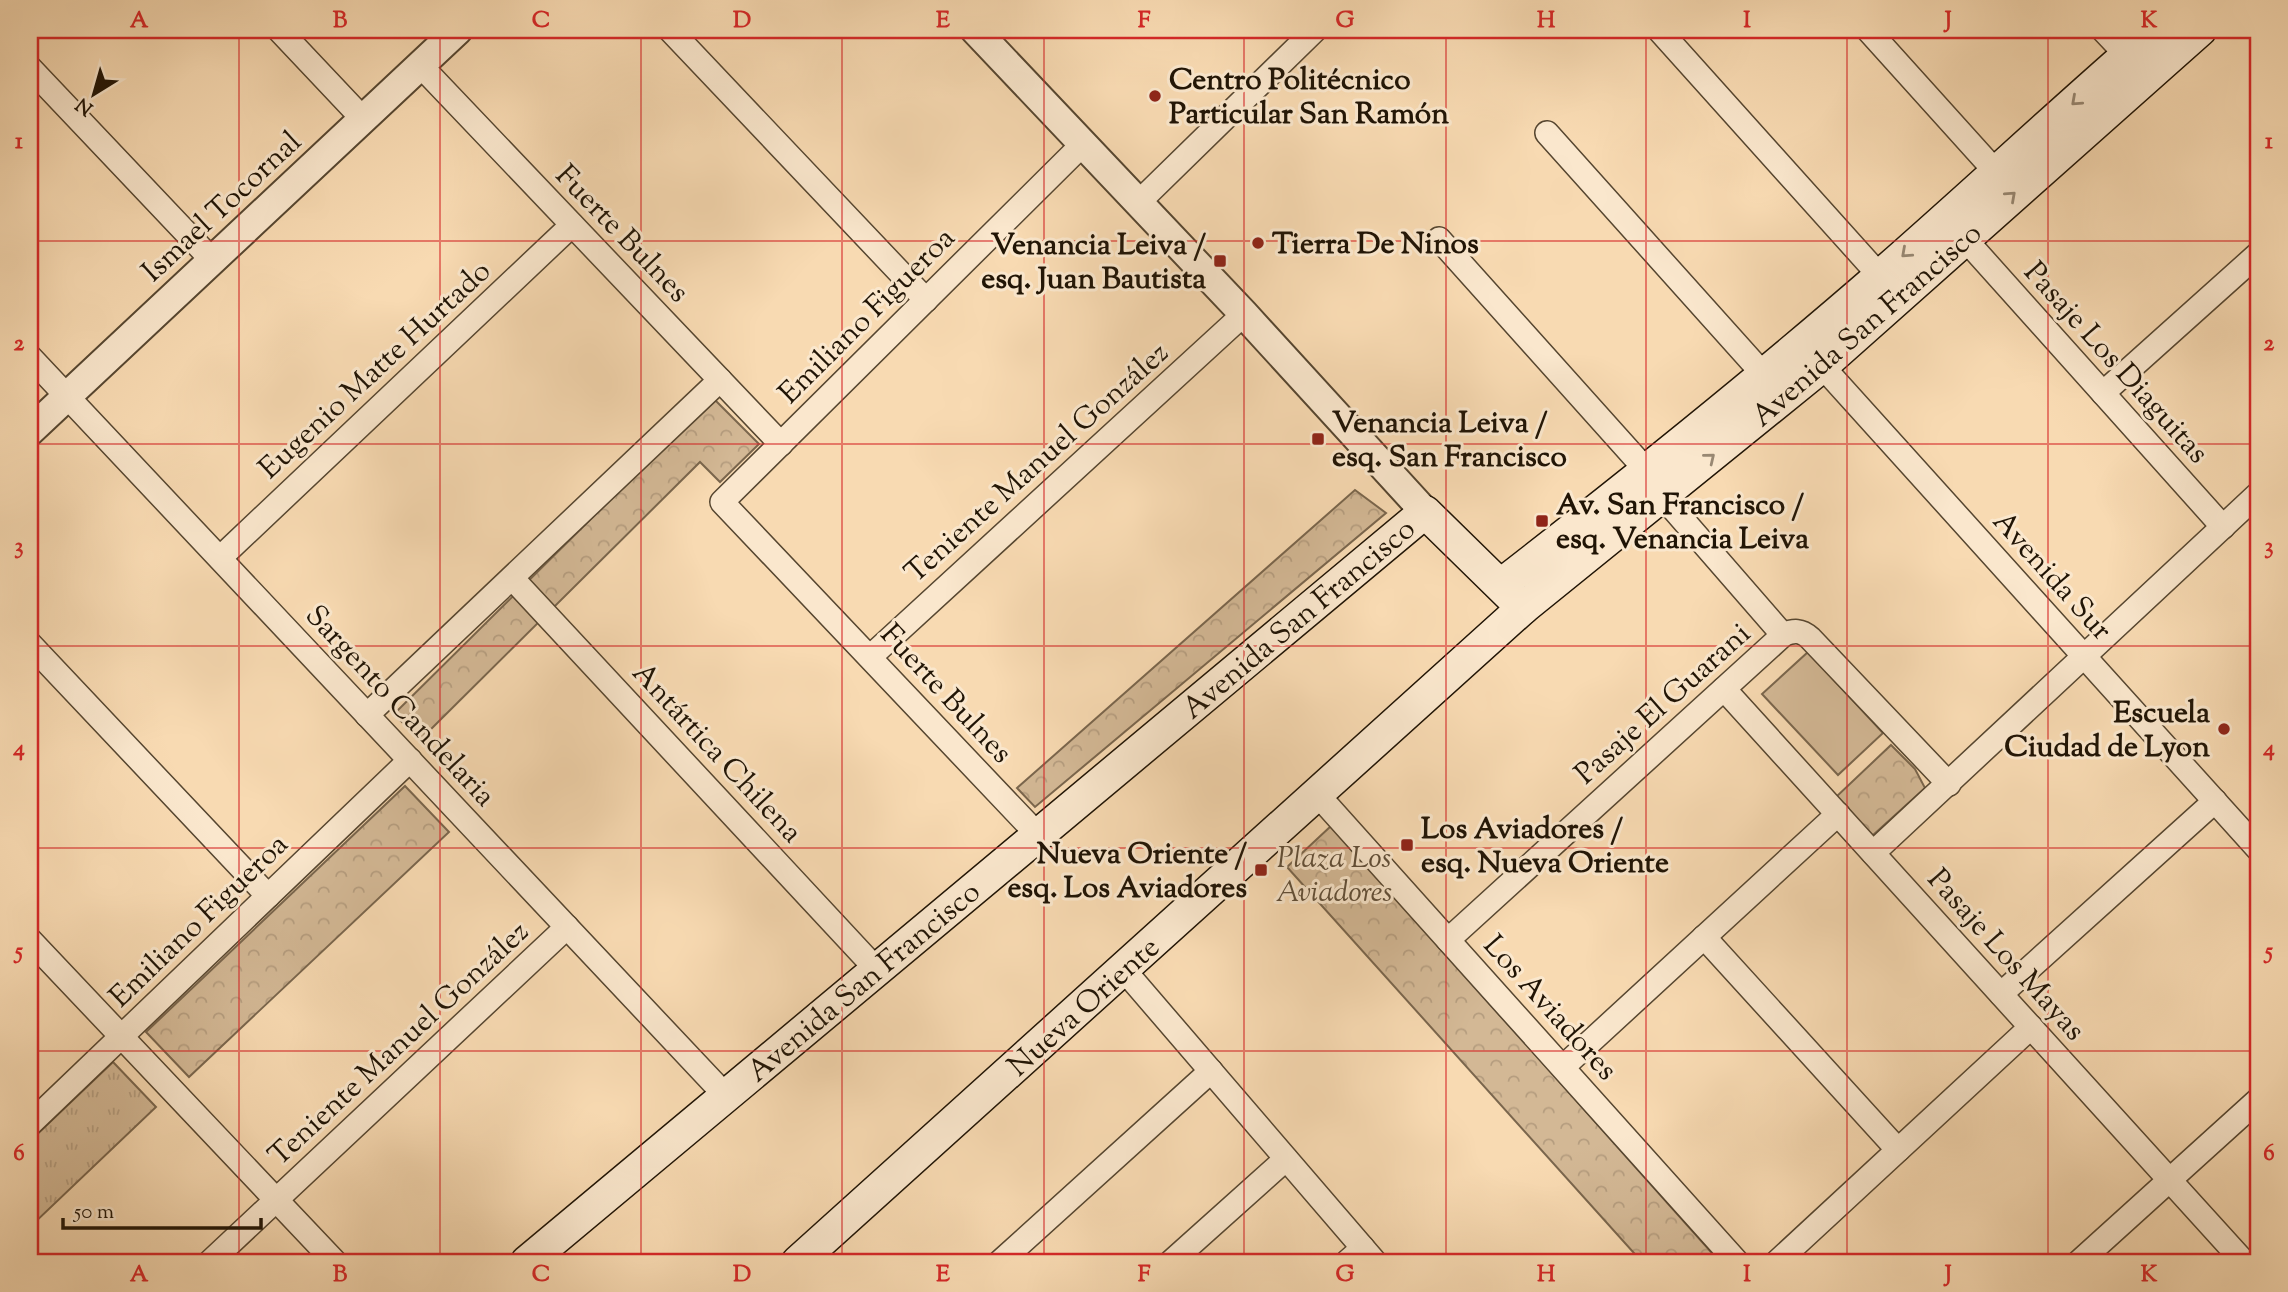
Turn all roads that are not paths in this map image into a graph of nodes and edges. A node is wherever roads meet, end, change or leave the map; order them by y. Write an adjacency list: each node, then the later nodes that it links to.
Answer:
1 (279, 30): 14 (street)
2 (458, 30): 11 (street, Ismael Tocornal)
3 (670, 30): 25 (street)
4 (975, 30): 16 (street)
5 (1315, 30): 18 (street)
6 (1659, 30): 24 (street)
7 (1868, 30): 17 (street)
8 (2103, 30): 12 (street)
9 (2155, 30): 12 (main road, Avenida San Francisco)
10 (2200, 30): 12 (main road, Avenida San Francisco)
11 (421, 65): 14 (street, Ismael Tocornal); 19 (street, Fuerte Bulnes)
12 (2136, 66): 17 (main road, Avenida San Francisco, one-way to 17); 20 (main road, Avenida San Francisco, one-way to 12)
13 (30, 68): 23 (street)
14 (363, 119): 23 (street, Ismael Tocornal)
15 (1547, 133): 29 (street)
16 (1083, 144): 18 (street); 25 (street, Emiliano Figueroa)
17 (1996, 172): 24 (main road, Avenida San Francisco, one-way to 24)
18 (1139, 202): 26 (street)
19 (572, 225): 30 (street, Fuerte Bulnes); 40 (street, Eugenio Matte Hurtado)
20 (1964, 238): 27 (main road, Avenida San Francisco); 31 (street, Pasaje Los Diaguitas)
21 (1439, 239): 35 (street)
22 (2258, 254): 31 (street)
23 (212, 260): 32 (street, Ismael Tocornal)
24 (1880, 276): 27 (main road, Avenida San Francisco)
25 (926, 300): 34 (street, Emiliano Figueroa)
26 (1244, 314): 38 (street); 46 (street, Teniente Manuel González)
27 (1812, 354): 29 (main road, Avenida San Francisco); 35 (main road, Avenida San Francisco, one-way to 27); 47 (street, Avenida Sur)
28 (30, 357): 32 (street, Sargento Candelaria)
29 (1764, 375): 35 (main road, Avenida San Francisco)
30 (720, 380): 34 (street, Fuerte Bulnes); 41 (street)
31 (2103, 393): 39 (street, Pasaje Los Diaguitas)
32 (67, 397): 33 (street, Ismael Tocornal); 40 (street, Sargento Candelaria)
33 (30, 431)
34 (781, 444): 37 (street, Emiliano Figueroa)
35 (1655, 484): 42 (main road, Avenida San Francisco); 43 (main road, Avenida San Francisco); 44 (street)
36 (2258, 494): 39 (street)
37 (722, 502): 46 (street, Fuerte Bulnes)
38 (1425, 512): 42 (main road); 55 (main road, Avenida San Francisco)
39 (2223, 527): 47 (street)
40 (220, 558): 49 (street, Sargento Candelaria)
41 (512, 578): 49 (street); 63 (street, Antártica Chilena)
42 (1502, 585): 43 (main road)
43 (1523, 608): 52 (main road, Nueva Oriente)
44 (1791, 633): 48 (street, Pasaje El Guarani); 51 (street)
45 (30, 644): 58 (street)
46 (870, 657): 55 (street, Fuerte Bulnes)
47 (2084, 657): 51 (street); 53 (street, Avenida Sur)
48 (1724, 689): 54 (street, Pasaje Los Mayas); 62 (street, Pasaje El Guarani)
49 (368, 715): 50 (street, Sargento Candelaria)
50 (410, 760): 58 (street, Emiliano Figueroa); 59 (street, Sargento Candelaria)
51 (1949, 784): 57 (street)
52 (1317, 794): 62 (street, Los Aviadores); 64 (main road, Nueva Oriente)
53 (2215, 801): 56 (street, Avenida Sur); 65 (street)
54 (1838, 814): 57 (street, Pasaje Los Mayas); 60 (street)
55 (1038, 835): 63 (main road, Avenida San Francisco)
56 (2258, 849)
57 (1873, 853): 65 (street, Pasaje Los Mayas)
58 (268, 896): 67 (street, Emiliano Figueroa)
59 (567, 927): 70 (street, Sargento Candelaria); 76 (street, Teniente Manuel González)
60 (1704, 937): 68 (street); 73 (street)
61 (30, 940): 67 (street)
62 (1448, 940): 68 (street, Los Aviadores)
63 (877, 970): 70 (main road, Avenida San Francisco)
64 (1124, 970): 69 (street); 78 (main road, Nueva Oriente)
65 (2001, 994): 66 (street, Pasaje Los Mayas)
66 (2031, 1027): 73 (street); 75 (street, Pasaje Los Mayas)
67 (121, 1037): 72 (street, Emiliano Figueroa); 76 (street)
68 (1563, 1068): 84 (street, Los Aviadores)
69 (1211, 1071): 74 (street); 82 (street)
70 (726, 1096): 81 (main road, Avenida San Francisco)
71 (2258, 1100): 75 (street)
72 (30, 1124)
73 (1898, 1150): 85 (street)
74 (1286, 1159): 77 (street); 83 (street)
75 (2169, 1180): 86 (street); 87 (street, Pasaje Los Mayas)
76 (276, 1200): 79 (street, Teniente Manuel González); 80 (street)
77 (1362, 1257)
78 (813, 1258)
79 (210, 1262)
80 (335, 1262)
81 (527, 1262)
82 (1000, 1262)
83 (1171, 1262)
84 (1737, 1262)
85 (1777, 1262)
86 (2079, 1262)
87 (2244, 1262)

